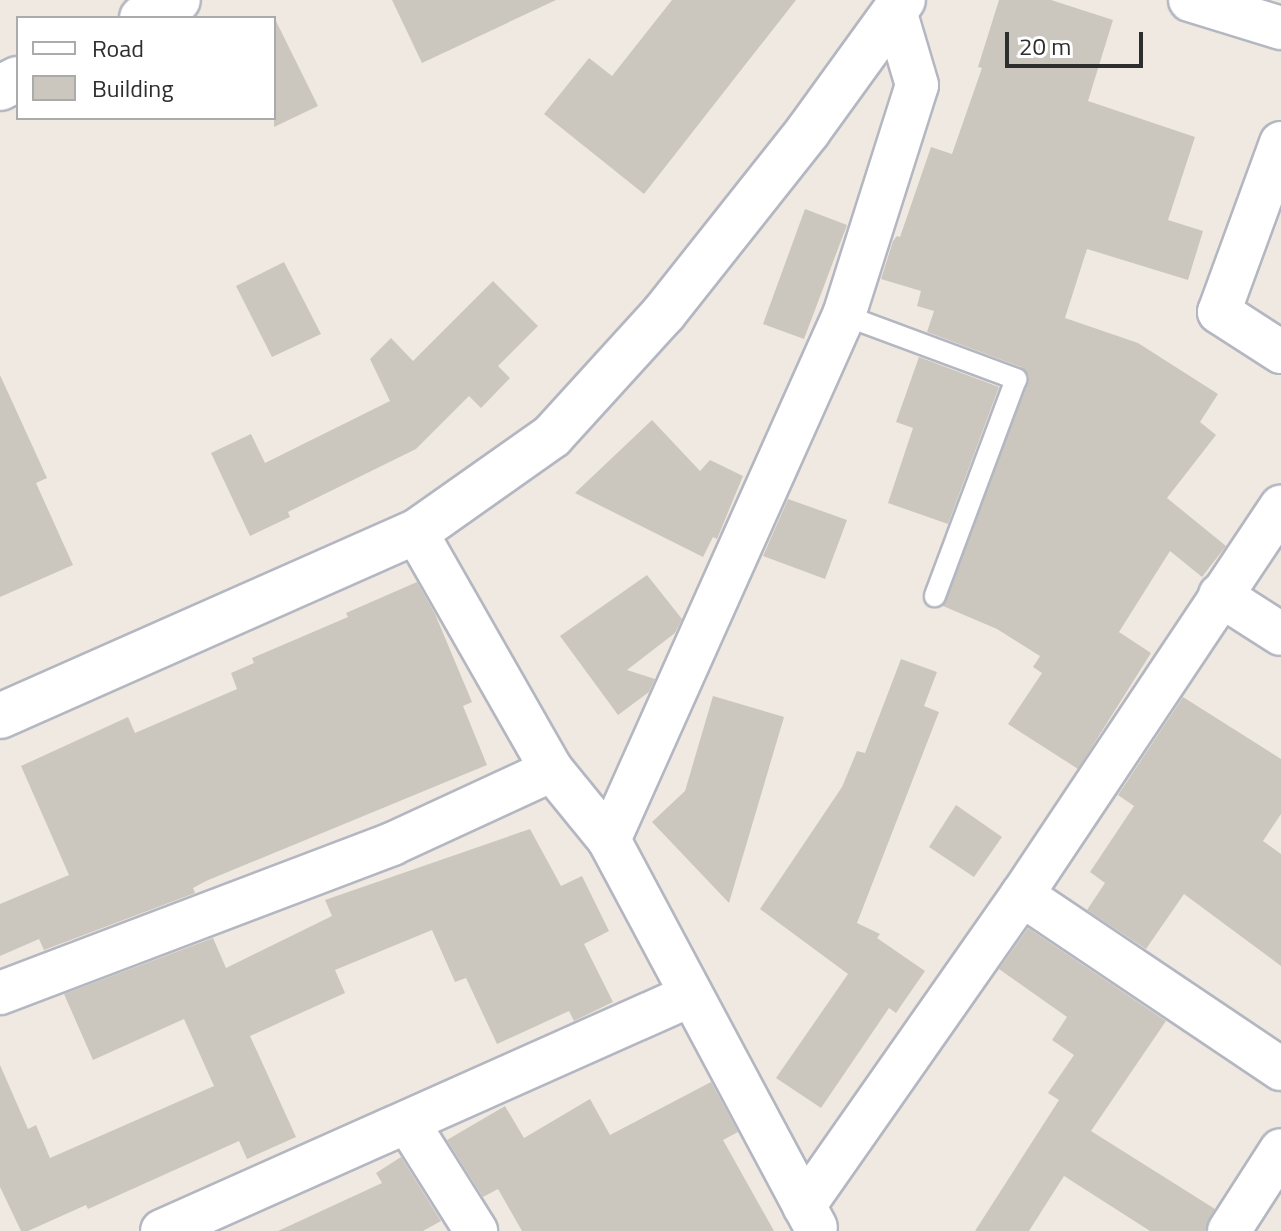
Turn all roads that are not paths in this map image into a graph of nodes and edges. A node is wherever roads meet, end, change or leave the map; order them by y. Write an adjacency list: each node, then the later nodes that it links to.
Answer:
1 (178, 0): 4 (street)
2 (1190, 0): 5 (street)
3 (900, 7): 7 (street); 10 (street)
4 (146, 16)
5 (1281, 28)
6 (1281, 143): 8 (street)
7 (844, 315): 12 (lane); 16 (street)
8 (1281, 352)
9 (1281, 507): 11 (street)
10 (416, 532): 14 (street); 15 (street)
11 (1220, 595): 13 (street); 17 (street)
12 (935, 596)
13 (1281, 634)
14 (0, 716)
15 (552, 770): 16 (street); 18 (street)
16 (609, 840): 19 (street)
17 (1022, 895): 20 (street); 23 (street)
18 (0, 993)
19 (689, 996): 21 (street); 23 (street)
20 (1281, 1069)
21 (408, 1123): 24 (street); 25 (street)
22 (1281, 1150): 26 (street)
23 (811, 1218)
24 (162, 1231)
25 (476, 1231)
26 (1229, 1231)

